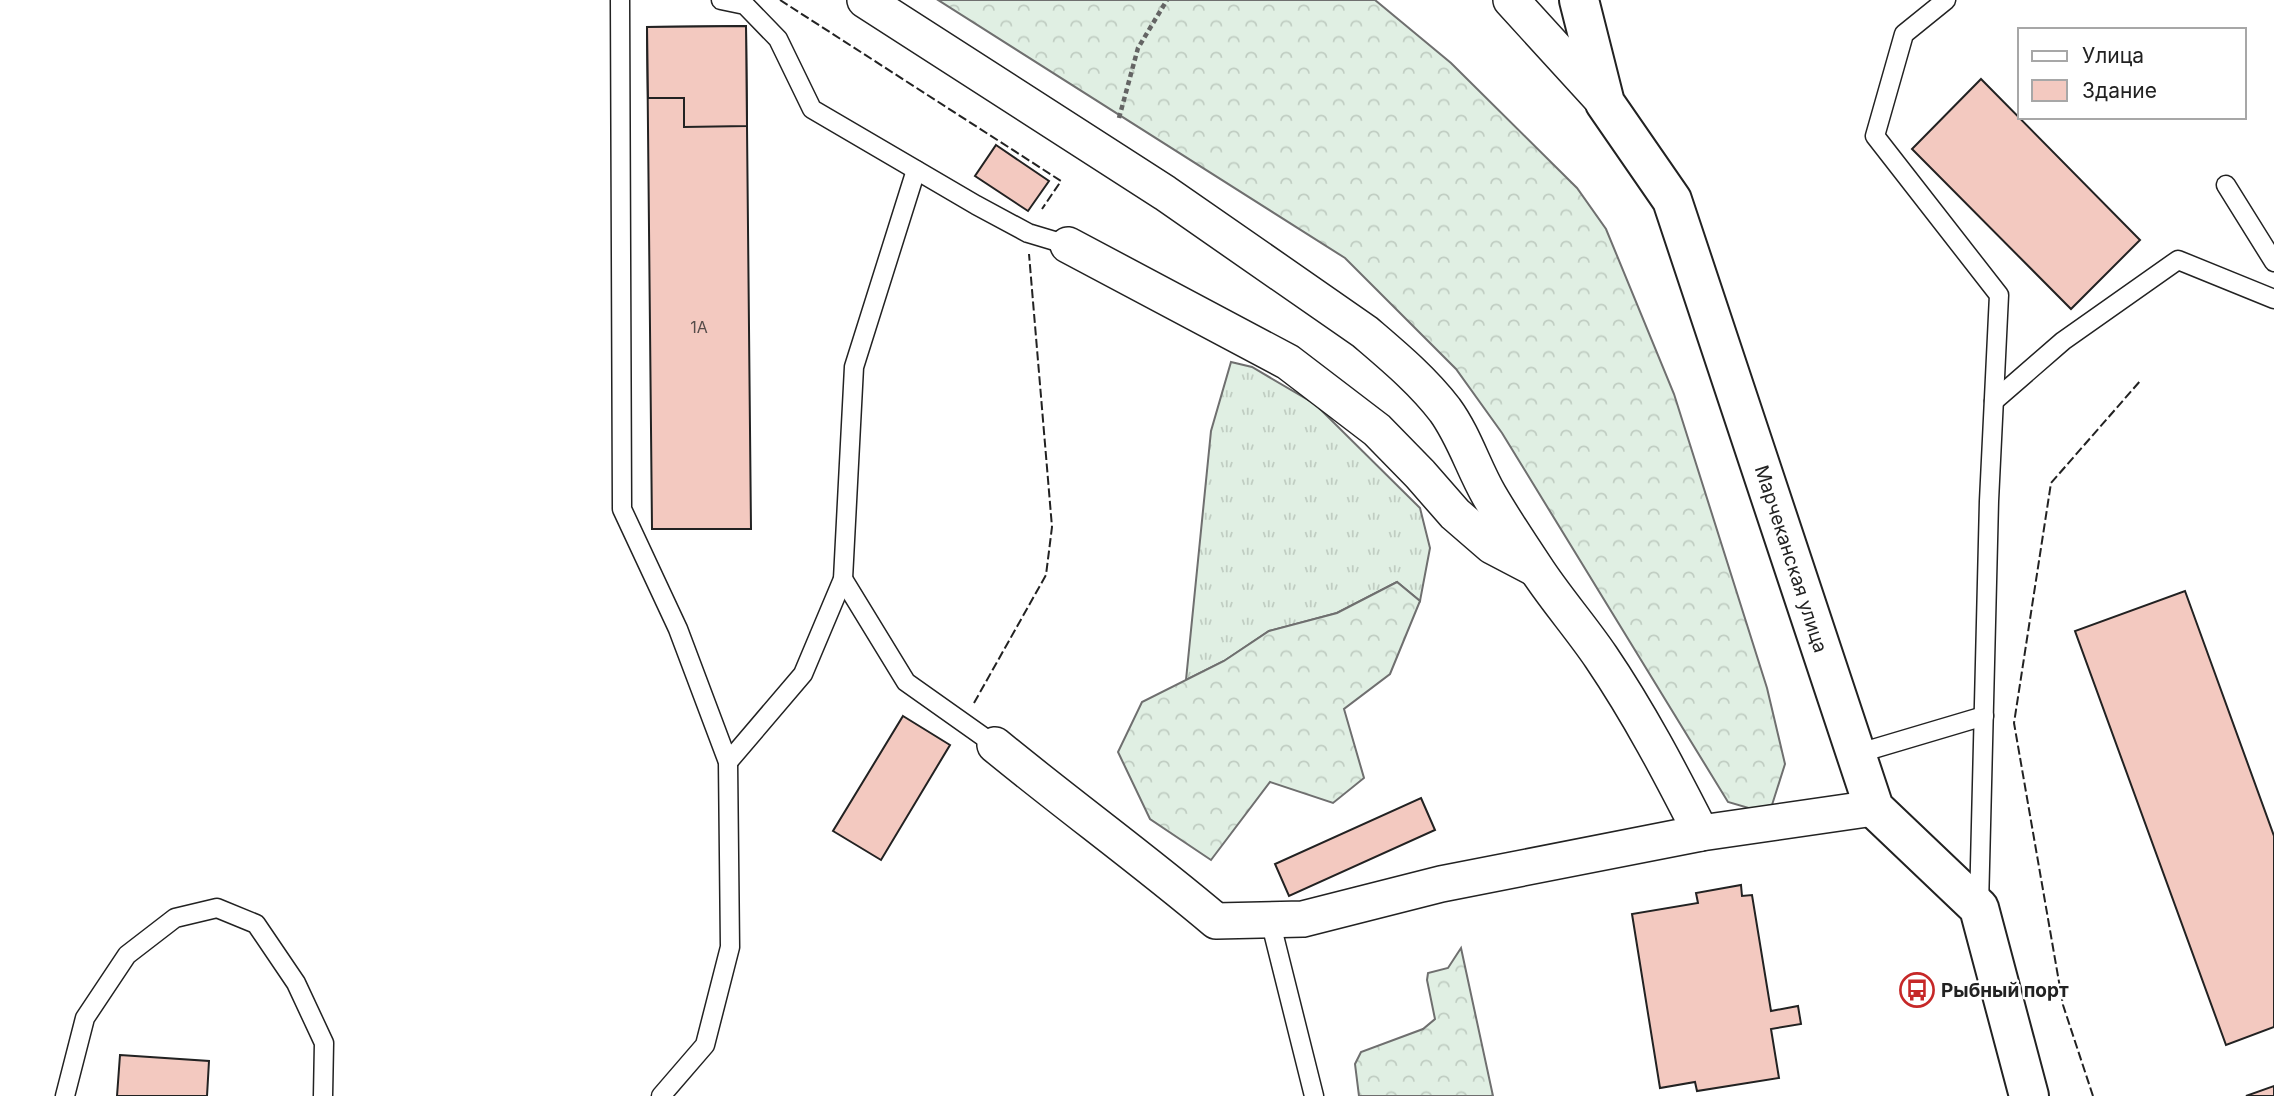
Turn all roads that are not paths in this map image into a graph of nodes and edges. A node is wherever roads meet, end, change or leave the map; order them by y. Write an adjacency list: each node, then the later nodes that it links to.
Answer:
1 (620, 0): 19 (lane)
2 (721, 0): 8 (lane)
3 (865, 0): 14 (street)
4 (1511, 0): 7 (street)
5 (1579, 0): 7 (street, Марчеканская улица)
6 (1946, 0): 13 (lane)
7 (1605, 103): 18 (street, Марчеканская улица)
8 (916, 170): 10 (lane); 15 (lane)
9 (2226, 185): 11 (lane)
10 (1068, 245): 14 (street)
11 (2274, 262)
12 (2274, 299): 13 (lane)
13 (1994, 401): 16 (lane)
14 (1537, 570): 21 (street)
15 (843, 579): 17 (lane); 19 (lane)
16 (1984, 716): 18 (lane); 22 (lane)
17 (995, 745): 23 (street)
18 (1856, 754): 20 (street, Марчеканская улица)
19 (728, 762): 26 (lane)
20 (1874, 808): 21 (street); 22 (street, Марчеканская улица)
21 (1700, 833): 23 (street)
22 (1979, 908): 28 (street)
23 (1270, 919): 27 (lane)
24 (65, 1096): 25 (lane)
25 (323, 1096)
26 (661, 1096)
27 (1314, 1096)
28 (2029, 1096)

